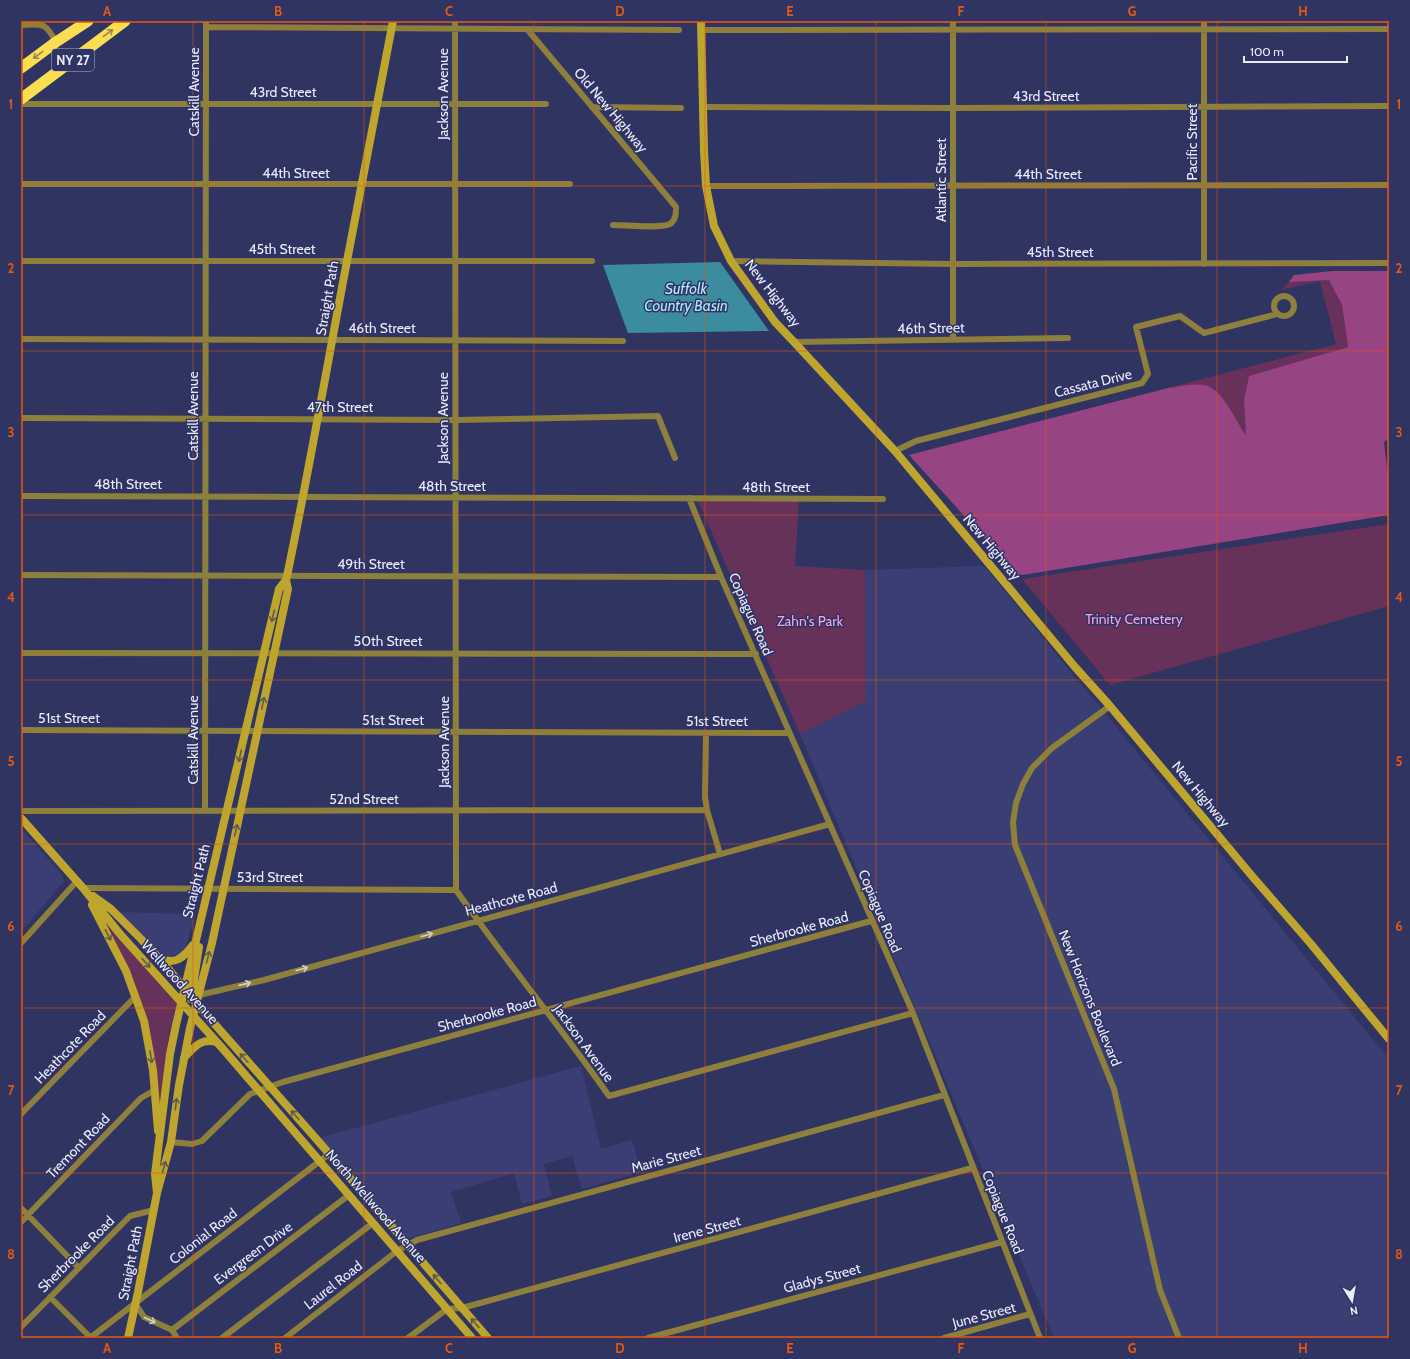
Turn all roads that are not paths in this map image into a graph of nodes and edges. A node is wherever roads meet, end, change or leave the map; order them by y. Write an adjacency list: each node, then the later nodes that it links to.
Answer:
1 (88, 21): 17 (highway, NY 27)
2 (124, 21): 19 (highway, NY 27, one-way to 2)
3 (455, 21): 10 (street, Jackson Avenue)
4 (701, 21): 15 (main road, New Highway)
5 (953, 21): 16 (street, Atlantic Street)
6 (1204, 21): 12 (street, Pacific Street)
7 (206, 24): 9 (street); 21 (street, Catskill Avenue)
8 (21, 25): 17 (street)
9 (392, 25): 10 (street); 22 (main road, Straight Path)
10 (455, 29): 11 (street); 23 (street, Jackson Avenue)
11 (527, 29): 14 (street); 26 (street, Old New Highway)
12 (1204, 29): 13 (street); 16 (street); 28 (street, Pacific Street)
13 (1389, 29)
14 (679, 30)
15 (702, 30): 16 (street); 27 (main road, New Highway)
16 (953, 30): 30 (street, Atlantic Street)
17 (56, 42): 18 (highway, NY 27, one-way to 18)
18 (21, 68)
19 (21, 99)
20 (21, 104): 21 (street, 43rd Street)
21 (206, 104): 22 (street, 43rd Street); 33 (street, Catskill Avenue)
22 (378, 104): 23 (street, 43rd Street); 34 (main road, Straight Path)
23 (455, 104): 24 (street, 43rd Street); 35 (street, Jackson Avenue)
24 (546, 104)
25 (1389, 106): 28 (street, 43rd Street)
26 (592, 107): 29 (street); 40 (street, Old New Highway)
27 (704, 107): 30 (street, 43rd Street); 37 (main road, New Highway)
28 (1204, 107): 30 (street, 43rd Street); 39 (street, Pacific Street)
29 (681, 108)
30 (953, 108): 38 (street, Atlantic Street)
31 (21, 184): 33 (street, 44th Street)
32 (570, 184): 35 (street, 44th Street)
33 (206, 185): 34 (street, 44th Street); 42 (street, Catskill Avenue)
34 (362, 185): 35 (street, 44th Street); 43 (main road, Straight Path)
35 (455, 185): 44 (street, Jackson Avenue)
36 (1389, 185): 39 (street, 44th Street)
37 (706, 186): 38 (street, 44th Street); 46 (main road, New Highway)
38 (953, 186): 39 (street, 44th Street); 48 (street, Atlantic Street)
39 (1204, 186): 49 (street, Pacific Street)
40 (614, 224)
41 (21, 261): 42 (street, 45th Street)
42 (206, 261): 43 (street, 45th Street); 53 (street, Catskill Avenue)
43 (347, 261): 44 (street, 45th Street); 54 (main road, Straight Path)
44 (455, 261): 45 (street, 45th Street); 56 (street, Jackson Avenue)
45 (592, 261)
46 (731, 261): 48 (street, 45th Street); 58 (main road, New Highway)
47 (1389, 263): 49 (street, 45th Street)
48 (953, 264): 49 (street, 45th Street); 55 (street, Atlantic Street)
49 (1204, 264)
50 (1277, 314): 63 (street, Cassata Drive)
51 (1068, 338): 55 (street, 46th Street)
52 (21, 339): 53 (street, 46th Street)
53 (205, 340): 54 (street, 46th Street); 60 (street, Catskill Avenue)
54 (332, 340): 56 (street, 46th Street); 61 (main road, Straight Path)
55 (953, 340): 58 (street, 46th Street)
56 (455, 341): 57 (street, 46th Street); 62 (street, Jackson Avenue)
57 (623, 341)
58 (794, 342): 63 (main road, New Highway)
59 (21, 418): 60 (street, 47th Street)
60 (205, 419): 61 (street, 47th Street); 66 (street, Catskill Avenue)
61 (317, 419): 62 (street, 47th Street); 67 (main road, Straight Path)
62 (455, 420): 64 (street, 47th Street); 68 (street, Jackson Avenue)
63 (895, 451): 82 (main road, New Highway)
64 (675, 458)
65 (21, 496): 66 (street, 48th Street)
66 (205, 497): 67 (street, 48th Street); 72 (street, Catskill Avenue)
67 (303, 497): 68 (street, 48th Street); 75 (main road, Straight Path)
68 (455, 498): 69 (street, 48th Street); 73 (street, Jackson Avenue)
69 (689, 498): 70 (street, 48th Street); 74 (street, Copiague Road)
70 (883, 499)
71 (21, 575): 72 (street, 49th Street)
72 (205, 575): 75 (street, 49th Street); 77 (street, Catskill Avenue)
73 (455, 576): 74 (street, 49th Street); 75 (street, 49th Street); 80 (street, Jackson Avenue)
74 (722, 577): 81 (street, Copiague Road)
75 (286, 578): 78 (main road, Straight Path, one-way to 78); 79 (main road, Straight Path)
76 (21, 653): 77 (street, 50th Street)
77 (205, 653): 78 (street, 50th Street); 86 (street, Catskill Avenue)
78 (264, 653): 79 (street, 50th Street); 84 (main road, Straight Path)
79 (274, 653): 80 (street, 50th Street); 85 (main road, Straight Path, one-way to 79)
80 (456, 654): 81 (street, 50th Street); 87 (street, Jackson Avenue)
81 (756, 654): 89 (street, Copiague Road)
82 (1110, 706): 117 (main road, New Highway); 159 (street, New Horizons Boulevard)
83 (21, 730): 86 (street, 51st Street)
84 (246, 731): 85 (street, 51st Street); 86 (street, 51st Street); 93 (main road, Straight Path, one-way to 93)
85 (257, 731): 87 (street, 51st Street); 94 (main road, Straight Path)
86 (205, 732): 92 (street, Catskill Avenue)
87 (456, 732): 88 (street, 51st Street); 95 (street, Jackson Avenue)
88 (706, 733): 89 (street, 51st Street); 90 (street)
89 (790, 733): 97 (street, Copiague Road)
90 (707, 810): 95 (street, 52nd Street); 98 (street)
91 (21, 811): 92 (street, 52nd Street)
92 (205, 811): 93 (street, 52nd Street)
93 (227, 811): 94 (street, 52nd Street); 101 (main road, Straight Path)
94 (240, 811): 95 (street, 52nd Street); 102 (main road, Straight Path, one-way to 94)
95 (456, 811): 103 (street, Jackson Avenue)
96 (21, 818): 99 (main road, Wellwood Avenue)
97 (830, 824): 98 (street, Heathcote Road); 105 (street, Copiague Road)
98 (720, 854): 104 (street, Heathcote Road)
99 (78, 882): 100 (main road, Wellwood Avenue); 107 (street)
100 (83, 888): 101 (street, 53rd Street); 109 (main road, Wellwood Avenue); 111 (main road, one-way to 111); 113 (main road, Wellwood Avenue, one-way to 113)
101 (208, 889): 102 (street, 53rd Street); 106 (main road, Straight Path)
102 (222, 889): 103 (street, 53rd Street); 112 (main road, Straight Path, one-way to 102)
103 (456, 890): 104 (street, Jackson Avenue)
104 (478, 921): 112 (street, Heathcote Road, one-way to 104); 114 (street, Jackson Avenue)
105 (871, 921): 114 (street, Sherbrooke Road); 115 (street, Copiague Road)
106 (199, 924): 108 (main road, Straight Path); 112 (main road)
107 (21, 943)
108 (195, 943): 109 (main road); 110 (main road, Straight Path)
109 (159, 958): 110 (main road, Wellwood Avenue)
110 (184, 989): 112 (main road, Wellwood Avenue); 113 (main road, Straight Path)
111 (135, 997): 121 (main road, one-way to 121); 124 (street, Heathcote Road)
112 (195, 998): 116 (main road, Straight Path); 120 (main road, Wellwood Avenue, one-way to 112)
113 (181, 1002): 116 (main road, Wellwood Avenue); 126 (main road, Straight Path)
114 (545, 1010): 115 (street, Jackson Avenue); 120 (street, Sherbrooke Road)
115 (913, 1013): 123 (street, Copiague Road)
116 (193, 1015): 118 (main road, Wellwood Avenue); 119 (main road, Straight Path)
117 (1389, 1039)
118 (216, 1042): 119 (main road); 122 (main road, Wellwood Avenue)
119 (184, 1058): 125 (main road, Straight Path, one-way to 119)
120 (270, 1087): 122 (street, Sherbrooke Road); 127 (main road, Wellwood Avenue, one-way to 120)
121 (155, 1090): 126 (main road); 134 (street, Tremont Road)
122 (259, 1091): 125 (street, Sherbrooke Road); 128 (main road, North Wellwood Avenue)
123 (944, 1095): 129 (street, Copiague Road); 138 (street, Marie Street)
124 (21, 1114)
125 (171, 1142): 130 (main road, Straight Path, one-way to 125)
126 (159, 1144): 130 (main road, Straight Path)
127 (329, 1154): 128 (street, Colonial Road); 138 (main road, Wellwood Avenue)
128 (320, 1161): 131 (main road, North Wellwood Avenue); 142 (street, Colonial Road)
129 (972, 1168): 137 (street, Copiague Road); 143 (street, Irene Street)
130 (157, 1193): 133 (main road, Straight Path)
131 (349, 1195): 136 (main road, North Wellwood Avenue); 147 (street, Evergreen Drive)
132 (21, 1208): 134 (street)
133 (154, 1210): 140 (street, Sherbrooke Road); 142 (main road, Straight Path)
134 (28, 1215): 135 (street, Tremont Road); 140 (street)
135 (21, 1222)
136 (373, 1223): 139 (main road, North Wellwood Avenue); 151 (street)
137 (1002, 1242): 145 (street, Copiague Road); 156 (street, Gladys Street)
138 (408, 1245): 139 (street, Marie Street); 143 (main road, Wellwood Avenue, one-way to 138)
139 (397, 1251): 144 (main road, North Wellwood Avenue); 152 (street, Laurel Road)
140 (79, 1268): 141 (street, Sherbrooke Road)
141 (50, 1297): 146 (street, Sherbrooke Road); 148 (street, Colonial Road)
142 (135, 1303): 147 (street, one-way to 147); 148 (street, Colonial Road); 149 (main road, Straight Path)
143 (462, 1308): 144 (street, Irene Street); 155 (main road, Wellwood Avenue, one-way to 143)
144 (447, 1309): 153 (street); 154 (main road, North Wellwood Avenue)
145 (1030, 1314): 157 (street, June Street); 158 (street, Copiague Road)
146 (21, 1327)
147 (172, 1330): 150 (street)
148 (90, 1338)
149 (128, 1338)
150 (177, 1338)
151 (222, 1338)
152 (284, 1338)
153 (408, 1338)
154 (472, 1338)
155 (488, 1338)
156 (648, 1338)
157 (944, 1338)
158 (1040, 1338)
159 (1179, 1338)

